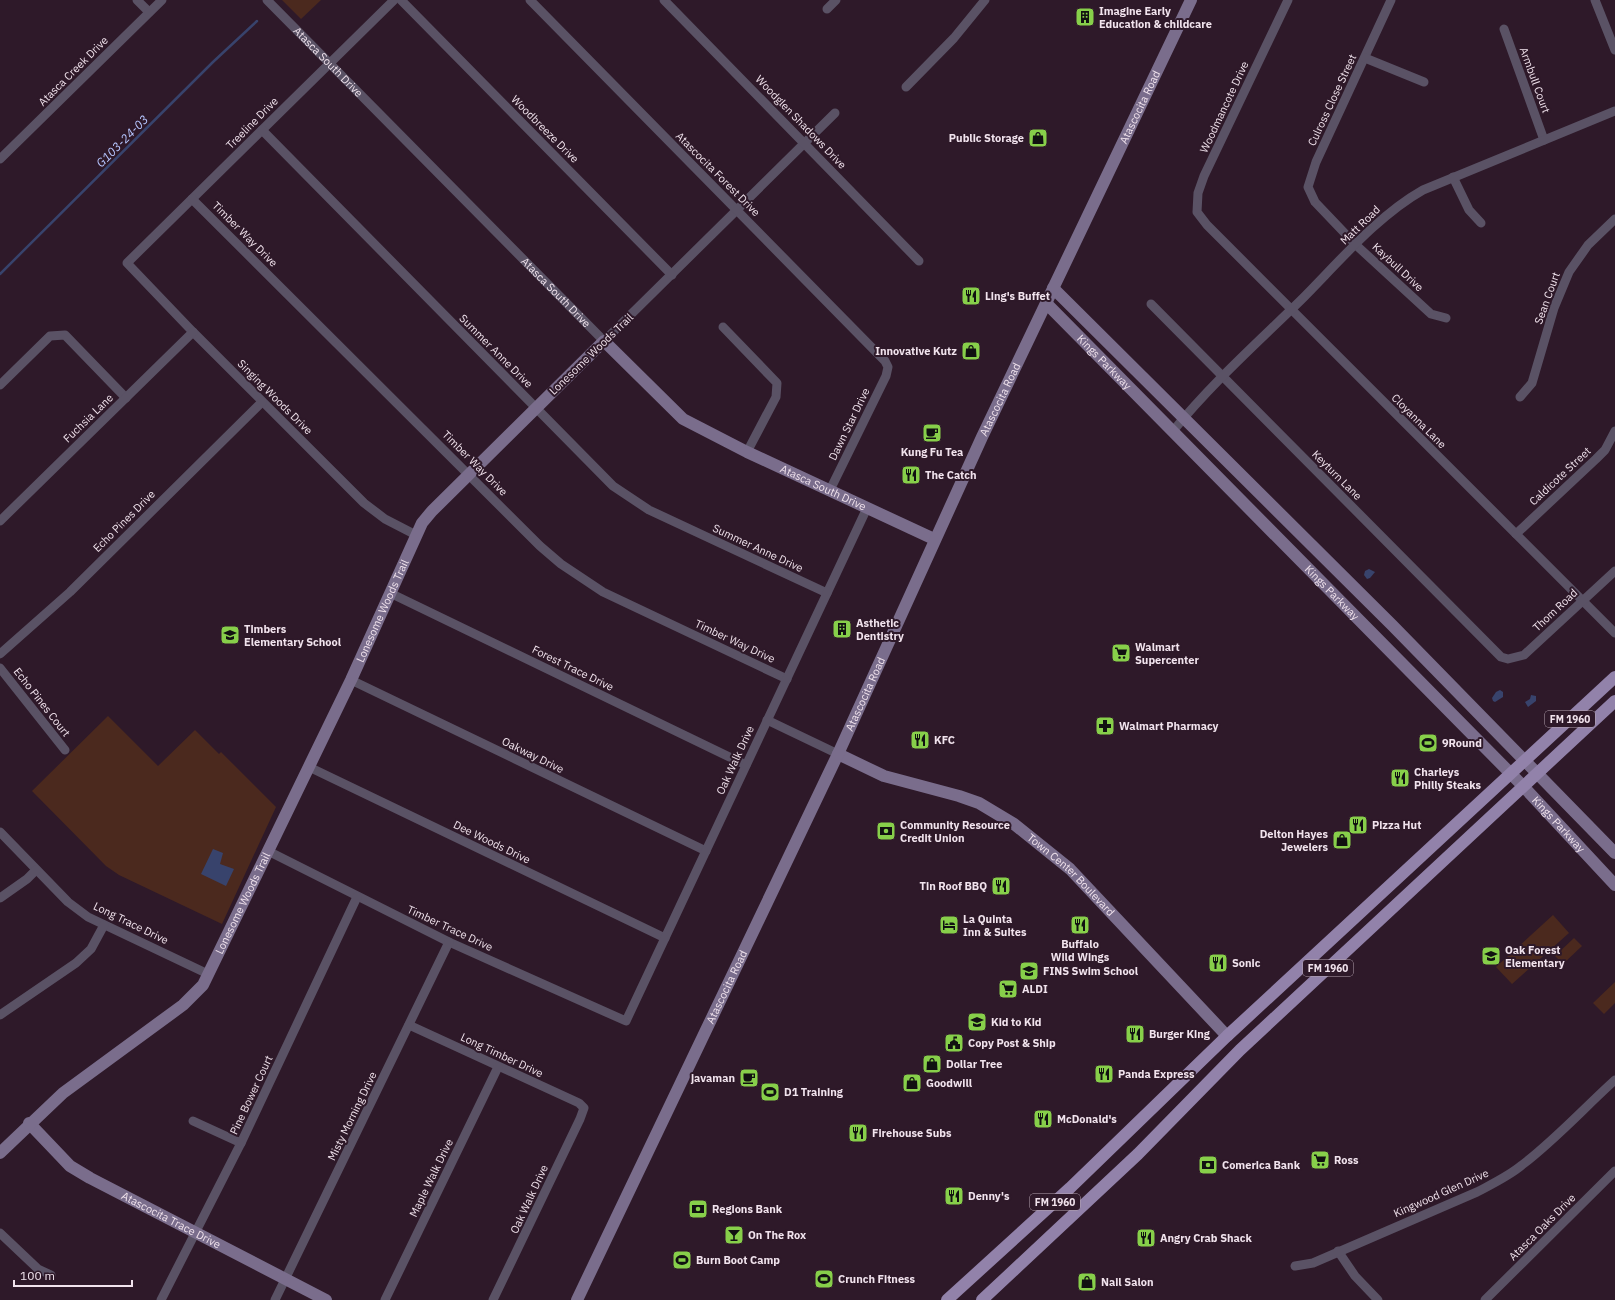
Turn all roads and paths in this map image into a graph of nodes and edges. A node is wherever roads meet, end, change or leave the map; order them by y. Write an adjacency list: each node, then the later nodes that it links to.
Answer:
1 (137, 0): 15 (street)
2 (162, 0): 15 (street, Atasca Creek Drive)
3 (267, 0): 19 (street, Atasca South Drive)
4 (394, 0): 19 (street, Treeline Drive)
5 (401, 0): 38 (street, Woodbreeze Drive)
6 (530, 0): 31 (street, Atascocita Forest Drive)
7 (664, 0): 26 (street, Woodglen Shadows Drive)
8 (836, 0): 14 (street)
9 (985, 0): 21 (street)
10 (1191, 0): 39 (street, Atascocita Road)
11 (1288, 0): 34 (street, Woodmancote Drive)
12 (1391, 0): 18 (street, Culross Close Street)
13 (1595, 0): 17 (street)
14 (828, 9)
15 (149, 12): 27 (street, Atasca Creek Drive)
16 (1504, 29): 25 (street, Armbull Court)
17 (1615, 50)
18 (1365, 58): 20 (street); 30 (street, Culross Close Street)
19 (330, 64): 24 (street, Treeline Drive); 46 (street, Atasca South Drive)
20 (1424, 82)
21 (906, 87)
22 (1615, 111): 25 (street, Matt Road)
23 (835, 113): 26 (street, Lonesome Woods Trail)
24 (262, 130): 29 (street, Treeline Drive); 53 (street, Summer Anne Drive)
25 (1544, 140): 28 (street, Matt Road)
26 (805, 143): 31 (street, Lonesome Woods Trail); 36 (street, Woodglen Shadows Drive)
27 (0, 160)
28 (1453, 177): 33 (street); 35 (street, Matt Road)
29 (192, 199): 37 (street, Treeline Drive); 58 (street, Timber Way Drive)
30 (1322, 209): 35 (street, Kaybull Drive)
31 (737, 210): 38 (street, Lonesome Woods Trail); 47 (street, Atascocita Forest Drive)
32 (1615, 219): 50 (street, Sean Court)
33 (1481, 223)
34 (1207, 225): 42 (street, Cloyanna Lane)
35 (1356, 245): 42 (street, Matt Road); 43 (street, Kaybull Drive)
36 (919, 261)
37 (127, 263): 45 (street, Singing Woods Drive)
38 (672, 275): 46 (street, Lonesome Woods Trail)
39 (1053, 288): 40 (street, Atascocita Road); 54 (street, Kings Parkway)
40 (1046, 303): 55 (street, Kings Parkway); 64 (street, Atascocita Road)
41 (1152, 304): 48 (street, Keyturn Lane)
42 (1292, 309): 48 (street, Matt Road); 62 (street, Cloyanna Lane)
43 (1446, 318)
44 (723, 327): 57 (street)
45 (193, 332): 51 (street, Fuchsia Lane); 52 (street, Singing Woods Drive)
46 (604, 341): 53 (street, Lonesome Woods Trail); 57 (street, Atasca South Drive)
47 (888, 367): 59 (street, Dawn Star Drive)
48 (1223, 377): 54 (street, Matt Road); 71 (street, Keyturn Lane)
49 (0, 384): 51 (street)
50 (1520, 397)
51 (126, 398): 61 (street, Fuchsia Lane)
52 (262, 402): 63 (street, Singing Woods Drive); 70 (street, Echo Pines Drive)
53 (536, 408): 58 (street, Lonesome Woods Trail); 67 (street, Summer Anne Drive)
54 (1183, 419): 55 (street, Matt Road); 80 (street, Kings Parkway)
55 (1173, 431): 84 (street, Kings Parkway)
56 (1615, 431): 62 (street, Caldicote Street)
57 (748, 452): 59 (street, Atasca South Drive)
58 (469, 474): 63 (street, Lonesome Woods Trail); 74 (street, Timber Way Drive)
59 (830, 490): 60 (street, Atasca South Drive)
60 (867, 508): 64 (street, Atasca South Drive); 67 (street, Oak Walk Drive)
61 (0, 521)
62 (1516, 534): 68 (street, Cloyanna Lane)
63 (416, 536): 66 (street, Lonesome Woods Trail)
64 (934, 539): 79 (street, Atascocita Road)
65 (1615, 571): 68 (street, Thom Road)
66 (390, 593): 75 (street, Lonesome Woods Trail); 81 (street, Forest Trace Drive)
67 (827, 593): 74 (street, Oak Walk Drive)
68 (1582, 601): 69 (street, Cloyanna Lane); 71 (street, Thom Road)
69 (1615, 633)
70 (0, 654)
71 (1508, 659)
72 (0, 668): 78 (street, Echo Pines Court)
73 (1615, 677): 80 (main road, FM 1960 / FM 1960)
74 (787, 679): 77 (street, Oak Walk Drive)
75 (351, 680): 82 (street, Lonesome Woods Trail); 88 (street, Oakway Drive)
76 (1615, 701): 83 (main road, FM 1960 / FM 1960)
77 (767, 720): 79 (street, Town Center Boulevard); 81 (street, Oak Walk Drive)
78 (65, 750)
79 (838, 754): 101 (street, Town Center Boulevard); 121 (street, Atascocita Road)
80 (1525, 761): 83 (street, Kings Parkway); 84 (main road, FM 1960 / FM 1960)
81 (746, 765): 88 (street, Oak Walk Drive)
82 (309, 767): 87 (street, Lonesome Woods Trail); 95 (street, Dee Woods Drive)
83 (1537, 773): 85 (main road, FM 1960 / FM 1960); 89 (street, Kings Parkway)
84 (1510, 774): 85 (street, Kings Parkway); 101 (main road, FM 1960 / FM 1960)
85 (1523, 786): 91 (street, Kings Parkway); 123 (main road, FM 1960 / FM 1960)
86 (0, 832): 90 (street, Long Trace Drive)
87 (268, 851): 92 (street, Timber Trace Drive); 97 (street, Lonesome Woods Trail)
88 (706, 851): 95 (street, Oak Walk Drive)
89 (1615, 853)
90 (36, 870): 93 (street); 94 (street, Long Trace Drive)
91 (1612, 877)
92 (357, 897): 96 (street, Timber Trace Drive); 107 (street, Pine Bower Court)
93 (0, 898)
94 (104, 925): 97 (street, Long Trace Drive); 98 (street)
95 (665, 938): 99 (street, Oak Walk Drive)
96 (449, 942): 99 (street, Timber Trace Drive); 100 (street, Misty Morning Drive)
97 (208, 974): 106 (street, Lonesome Woods Trail)
98 (0, 1015)
99 (626, 1021)
100 (409, 1025): 102 (street, Long Timber Drive); 115 (street, Misty Morning Drive)
101 (1227, 1036): 122 (main road, FM 1960 / FM 1960)
102 (498, 1067): 104 (street, Long Timber Drive); 119 (street, Maple Walk Drive)
103 (1615, 1080): 112 (street, Kingwood Glen Drive)
104 (584, 1108): 120 (street, Oak Walk Drive)
105 (193, 1121): 107 (street)
106 (29, 1123): 108 (street, Lonesome Woods Trail); 110 (street, Atascocita Trace Drive)
107 (241, 1143): 110 (street, Pine Bower Court)
108 (0, 1153)
109 (1615, 1171): 125 (street, Atasca Oaks Drive)
110 (196, 1231): 115 (street, Atascocita Trace Drive); 116 (street, Pine Bower Court)
111 (0, 1233): 114 (street)
112 (1338, 1251): 113 (street, Kingwood Glen Drive); 124 (street)
113 (1295, 1266)
114 (51, 1275)
115 (286, 1280): 117 (street, Misty Morning Drive); 118 (street, Atascocita Trace Drive)
116 (161, 1300)
117 (275, 1300)
118 (326, 1300)
119 (385, 1300)
120 (493, 1300)
121 (577, 1300)
122 (947, 1300)
123 (982, 1300)
124 (1378, 1300)
125 (1485, 1300)

